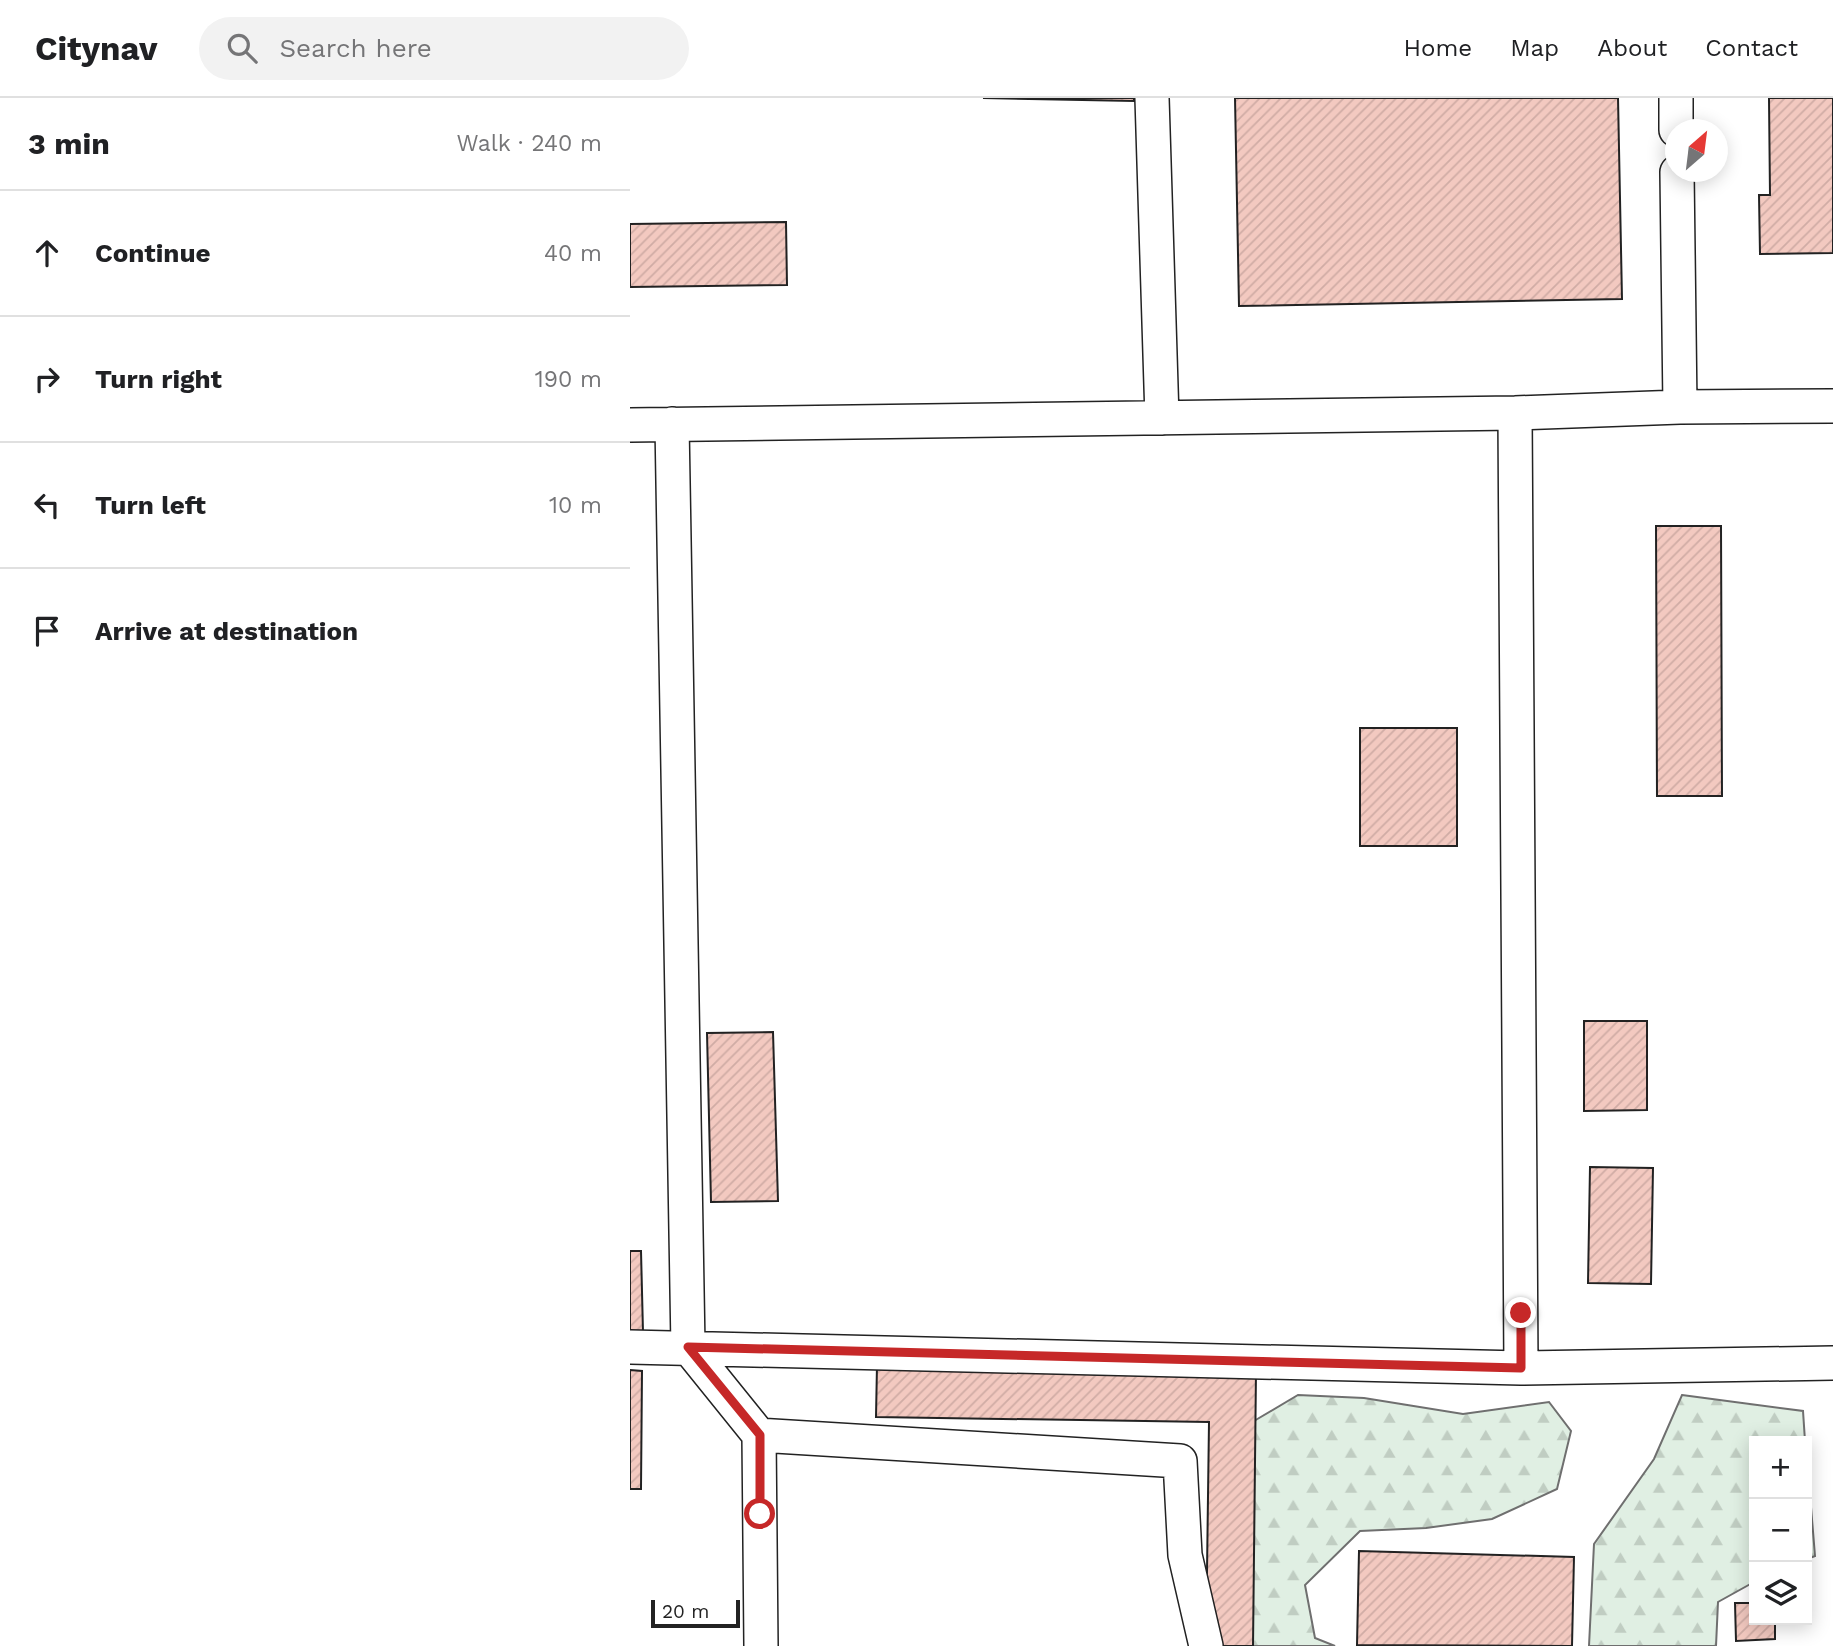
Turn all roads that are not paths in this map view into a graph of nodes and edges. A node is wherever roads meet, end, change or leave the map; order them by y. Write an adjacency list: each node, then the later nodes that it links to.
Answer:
1 (1152, 98): 8 (street)
2 (1676, 98): 3 (street)
3 (1676, 119)
4 (1677, 182): 5 (street)
5 (1680, 407): 6 (street); 7 (street)
6 (1833, 407)
7 (1515, 413): 8 (street); 14 (street)
8 (1162, 418): 9 (street)
9 (672, 424): 10 (street); 12 (street)
10 (630, 425)
11 (630, 1347): 12 (street)
12 (688, 1347): 14 (street); 15 (street)
13 (1833, 1363): 14 (street)
14 (1521, 1368)
15 (760, 1435): 16 (street); 17 (street)
16 (761, 1646)
17 (1206, 1646)

